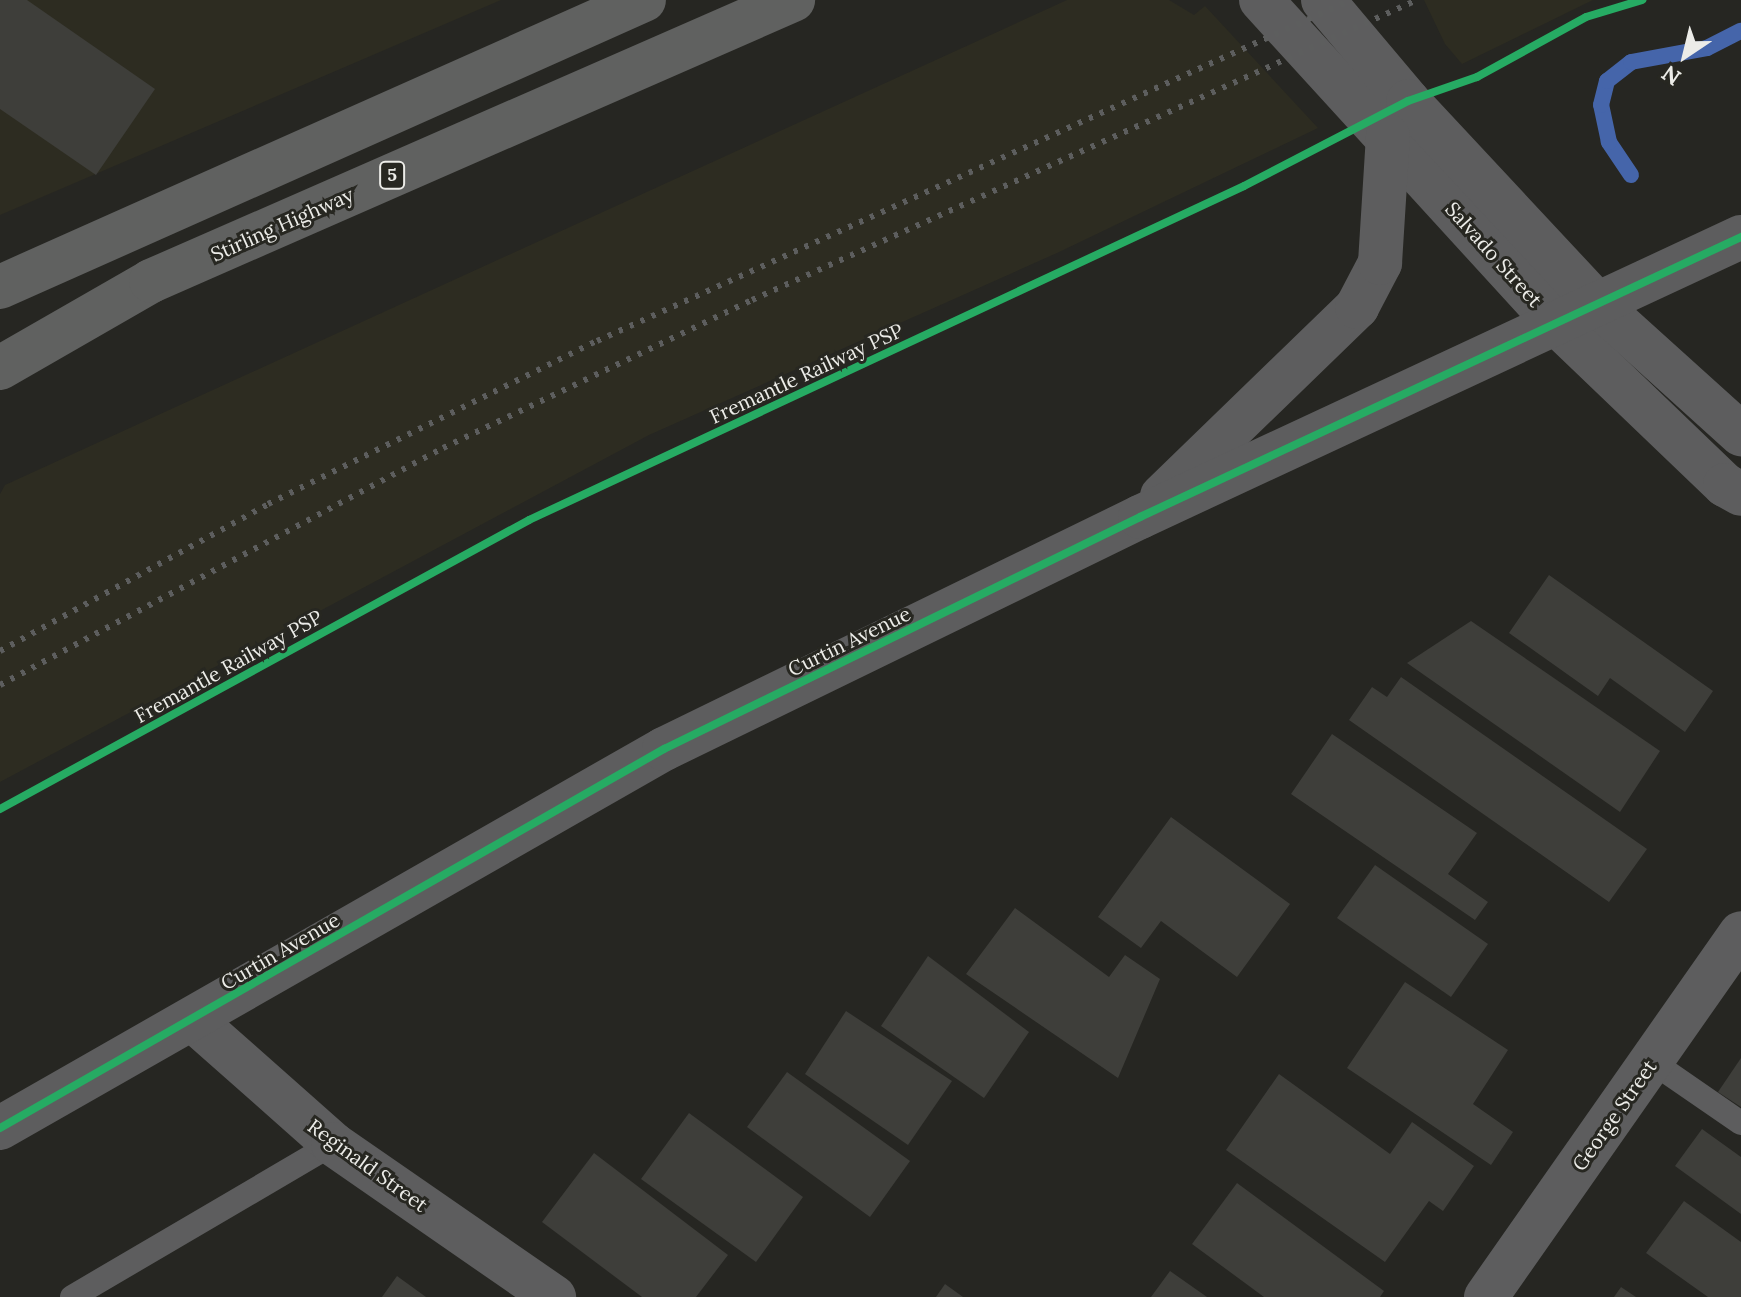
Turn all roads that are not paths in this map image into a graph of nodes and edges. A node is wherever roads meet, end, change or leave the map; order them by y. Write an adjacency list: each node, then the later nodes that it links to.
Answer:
1 (644, 0): 7 (highway)
2 (793, 0): 10 (highway, Stirling Highway / 5)
3 (1261, 0): 5 (main road, Salvado Street)
4 (1323, 0): 8 (main road, Salvado Street)
5 (1388, 136): 9 (main road, Salvado Street); 13 (main road)
6 (1741, 237): 8 (main road, Curtin Avenue)
7 (0, 287)
8 (1598, 305): 9 (main road, Curtin Avenue); 11 (main road, Salvado Street)
9 (1558, 325): 12 (main road, Salvado Street); 13 (main road, Curtin Avenue)
10 (0, 368)
11 (1741, 434)
12 (1741, 494)
13 (1140, 517): 15 (main road, Curtin Avenue)
14 (1741, 933): 16 (main road, George Street)
15 (193, 1020): 18 (main road, Curtin Avenue); 19 (main road, Reginald Street)
16 (1651, 1061): 17 (lane); 22 (main road, George Street)
17 (1741, 1123)
18 (0, 1128)
19 (333, 1144): 20 (lane); 21 (main road, Reginald Street)
20 (72, 1297)
21 (554, 1297)
22 (1486, 1297)

